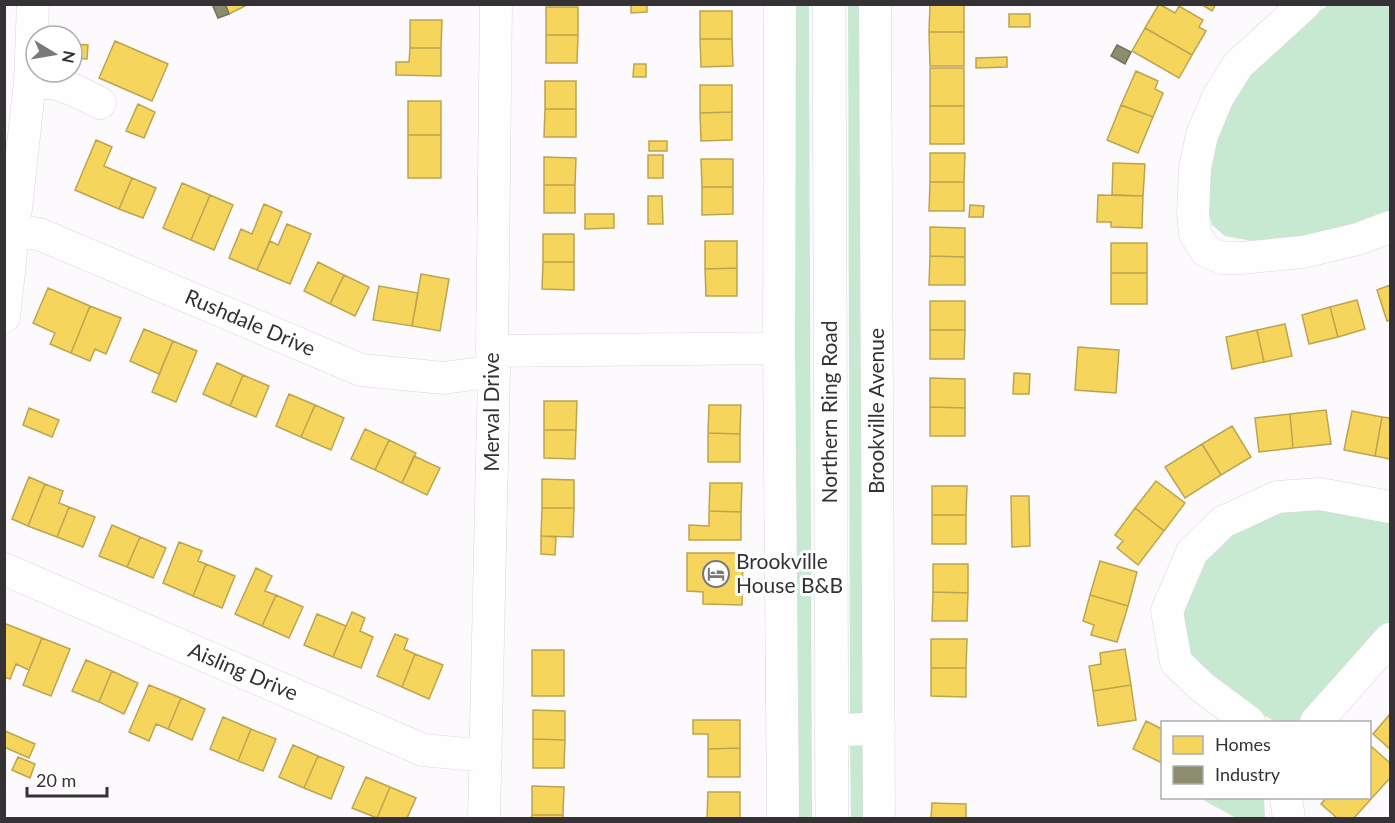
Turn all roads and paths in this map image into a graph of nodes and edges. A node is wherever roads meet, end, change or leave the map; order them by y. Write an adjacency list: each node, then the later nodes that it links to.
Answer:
1 (33, 4): 7 (street)
2 (496, 4): 15 (street, Merval Drive)
3 (780, 4): 14 (street)
4 (829, 4): 22 (main road, Northern Ring Road)
5 (875, 4): 21 (street, Brookville Avenue)
6 (1305, 4): 11 (street)
7 (32, 24)
8 (30, 84): 12 (street)
9 (58, 84): 10 (street)
10 (100, 103)
11 (1390, 227)
12 (14, 231): 13 (street); 15 (street, Rushdale Drive)
13 (4, 317)
14 (779, 348): 15 (street, Rushdale Drive); 26 (street)
15 (493, 361): 23 (street, Merval Drive)
16 (1390, 507): 19 (street)
17 (4, 569): 23 (street, Aisling Drive)
18 (1390, 639): 20 (street)
19 (1246, 721)
20 (1318, 721)
21 (879, 728): 22 (street); 28 (street, Brookville Avenue)
22 (831, 731): 27 (main road, Northern Ring Road)
23 (486, 756): 25 (street, Merval Drive)
24 (1286, 799): 29 (street)
25 (484, 819)
26 (783, 819)
27 (832, 819)
28 (879, 819)
29 (1289, 819)

